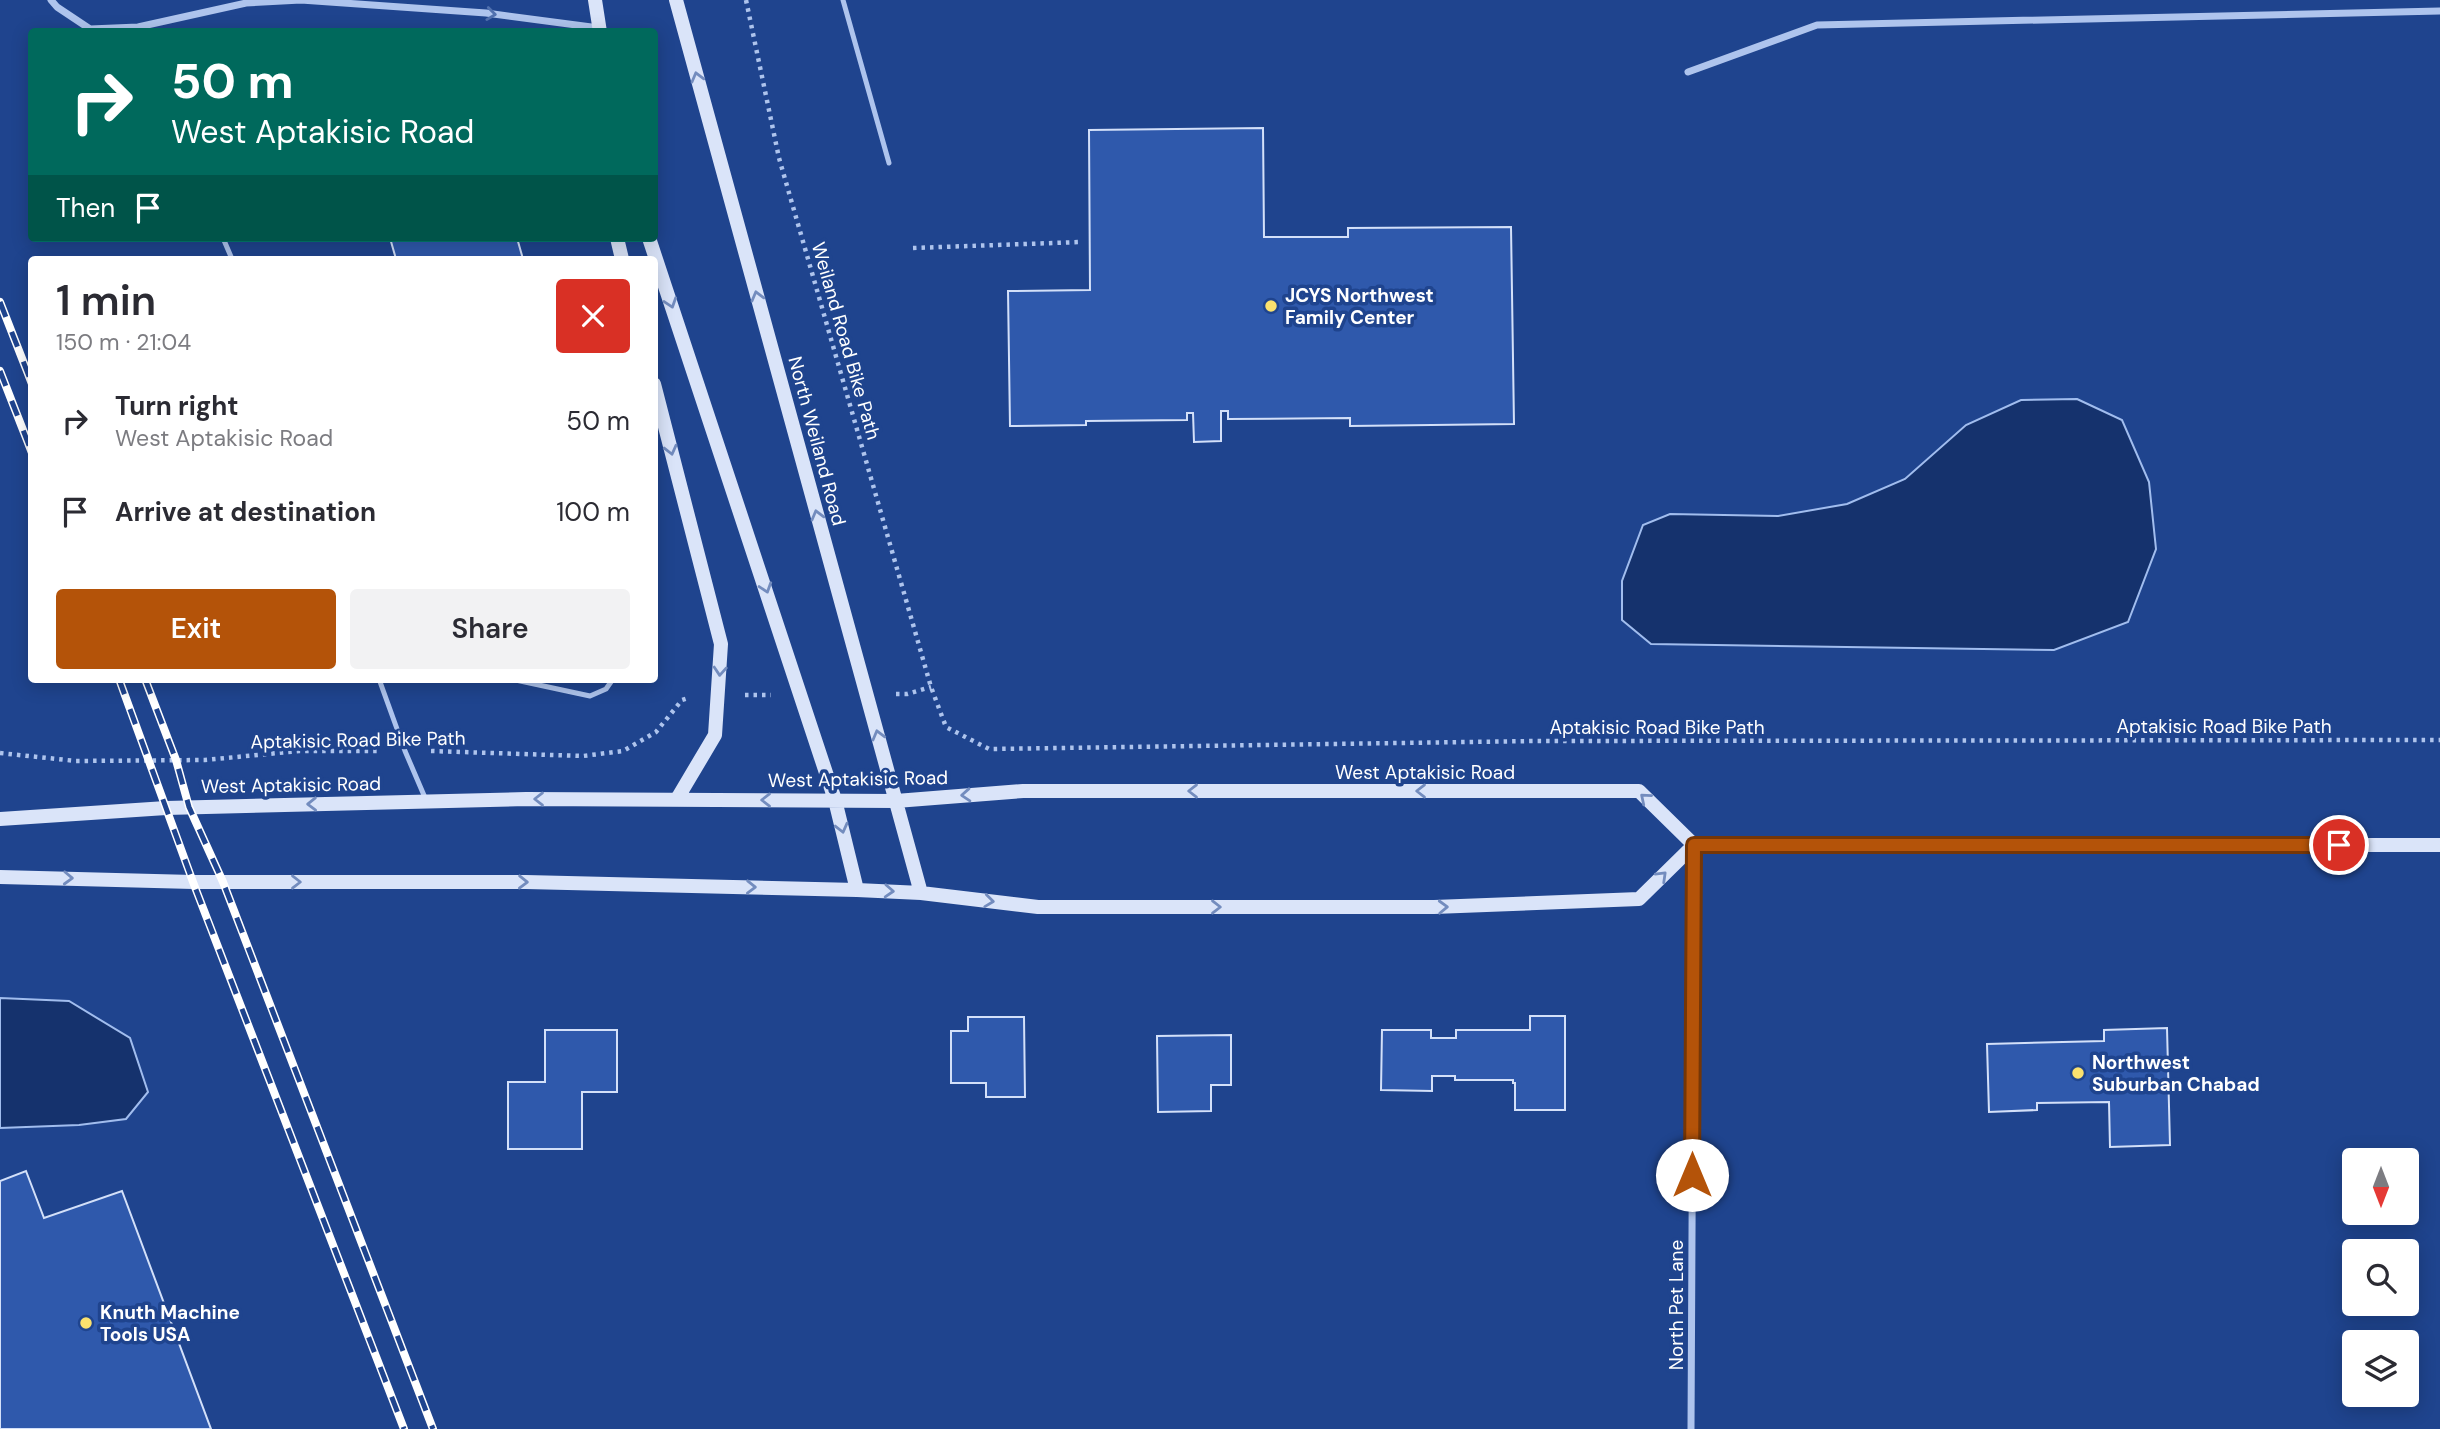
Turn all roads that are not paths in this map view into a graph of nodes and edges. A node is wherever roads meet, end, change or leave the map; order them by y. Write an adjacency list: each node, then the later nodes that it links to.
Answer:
1 (51, 0): 7 (street)
2 (302, 0): 8 (street); 9 (street, one-way to 9)
3 (595, 0): 10 (main road)
4 (676, 0): 21 (main road, North Weiland Road, one-way to 4)
5 (843, 0): 12 (lane)
6 (2440, 11): 11 (street)
7 (88, 28)
8 (143, 28)
9 (586, 28)
10 (599, 28)
11 (1688, 72)
12 (889, 163)
13 (658, 265): 19 (main road, one-way to 19)
14 (658, 400): 18 (main road, one-way to 18)
15 (380, 683): 20 (lane)
16 (530, 683): 17 (lane)
17 (610, 683)
18 (677, 799): 19 (main road, West Aptakisic Road, one-way to 18); 20 (main road, West Aptakisic Road, one-way to 20)
19 (835, 800): 21 (main road, West Aptakisic Road); 26 (main road, one-way to 26)
20 (427, 801): 22 (main road, West Aptakisic Road, one-way to 22)
21 (896, 801): 23 (main road, West Aptakisic Road, one-way to 21); 27 (main road, North Weiland Road)
22 (0, 819)
23 (1694, 845): 24 (main road); 27 (main road, one-way to 23); 28 (street, North Pet Lane)
24 (2440, 845)
25 (0, 877): 26 (main road, one-way to 26)
26 (858, 890): 27 (main road, one-way to 27)
27 (921, 893)
28 (1691, 1429)

